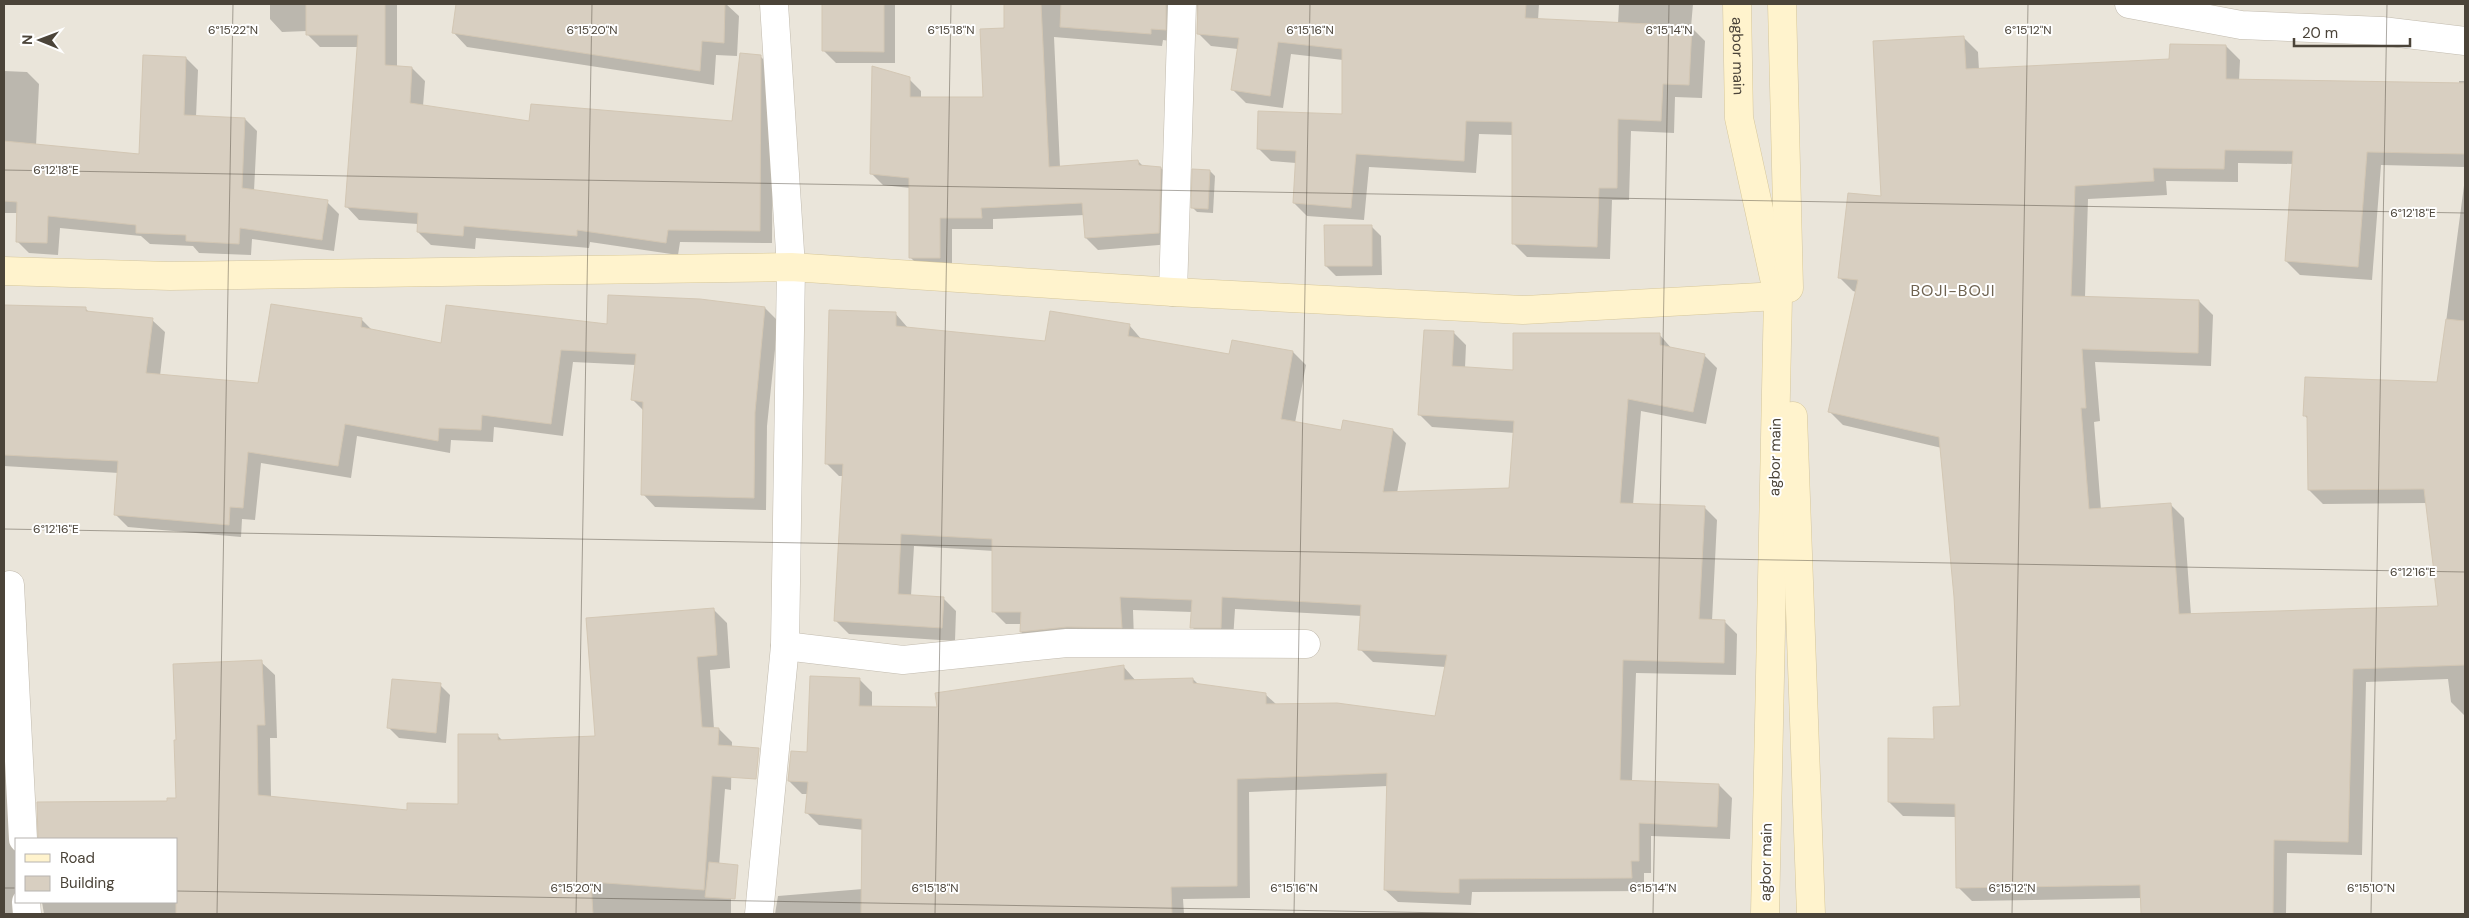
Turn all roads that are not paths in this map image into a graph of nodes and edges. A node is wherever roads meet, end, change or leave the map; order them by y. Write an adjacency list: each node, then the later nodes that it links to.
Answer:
1 (774, 4): 7 (street)
2 (1182, 4): 9 (street)
3 (1737, 4): 10 (main road, agbor main)
4 (1782, 4): 17 (main road, agbor main)
5 (2129, 4): 6 (street)
6 (2465, 41)
7 (791, 267): 8 (main road); 9 (main road); 13 (street)
8 (4, 271)
9 (1173, 292): 10 (main road)
10 (1778, 296): 16 (main road, agbor main)
11 (10, 585): 14 (street)
12 (1306, 644): 13 (street)
13 (785, 646): 15 (street)
14 (23, 838)
15 (759, 914)
16 (1765, 914)
17 (1811, 914)

